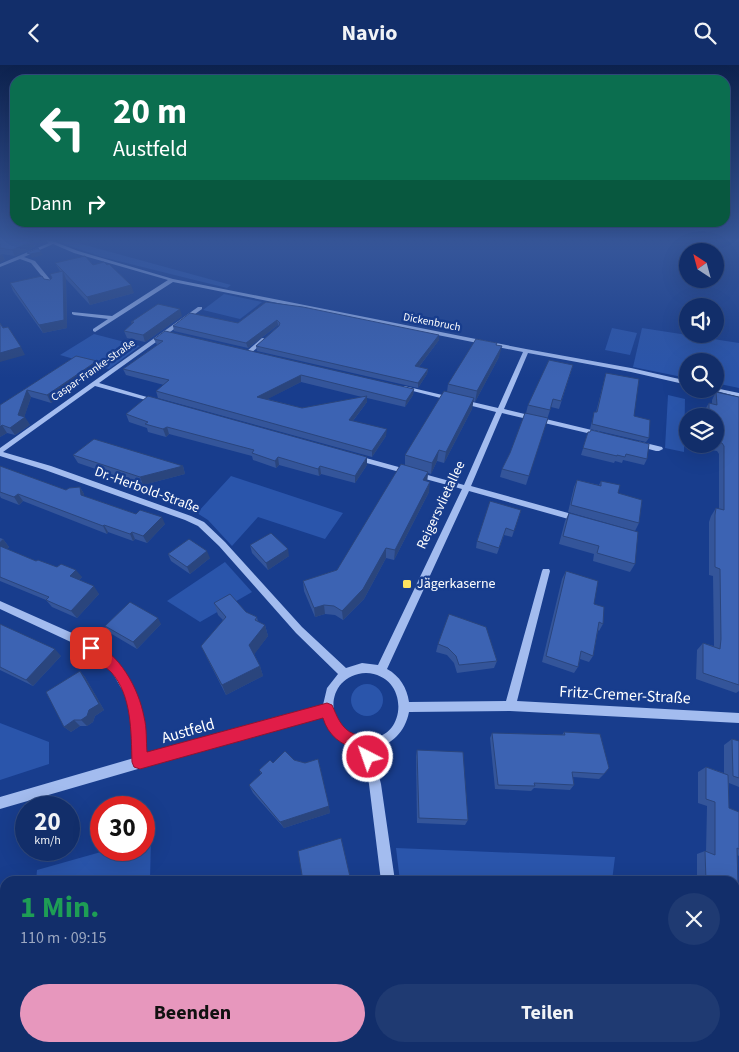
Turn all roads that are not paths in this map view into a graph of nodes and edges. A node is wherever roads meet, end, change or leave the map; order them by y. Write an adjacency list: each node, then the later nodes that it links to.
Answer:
1 (162, 286): 5 (street)
2 (202, 286): 11 (street, Dickenbruch)
3 (200, 308): 7 (street, Caspar-Franke-Straße)
4 (74, 313): 5 (street)
5 (112, 318): 6 (street)
6 (95, 330)
7 (167, 333): 8 (street); 15 (street, Caspar-Franke-Straße)
8 (176, 335)
9 (270, 335): 12 (street)
10 (240, 350): 12 (street)
11 (526, 351): 14 (street, Dickenbruch); 20 (street, Reigersvlietallee)
12 (249, 352): 13 (street)
13 (258, 354)
14 (679, 381)
15 (95, 385): 19 (street); 24 (street, Caspar-Franke-Straße)
16 (399, 387): 20 (street)
17 (724, 392): 18 (street)
18 (739, 395)
19 (162, 403)
20 (501, 411): 21 (street); 26 (street, Reigersvlietallee)
21 (603, 435)
22 (631, 442): 23 (street)
23 (659, 449)
24 (0, 453): 31 (street, Dr.-Herbold-Straße)
25 (343, 453): 26 (street)
26 (467, 487): 27 (street); 30 (street, Reigersvlietallee)
27 (591, 523)
28 (546, 571): 32 (street)
29 (0, 605): 37 (street)
30 (380, 671): 31 (street); 33 (street)
31 (345, 674): 34 (street)
32 (510, 706): 33 (street, Fritz-Cremer-Straße); 35 (street, Fritz-Cremer-Straße)
33 (406, 707): 36 (street)
34 (327, 709): 36 (street); 37 (street, Austfeld)
35 (739, 718)
36 (365, 743): 39 (street)
37 (140, 762): 38 (street, Austfeld)
38 (0, 803)
39 (387, 876)

